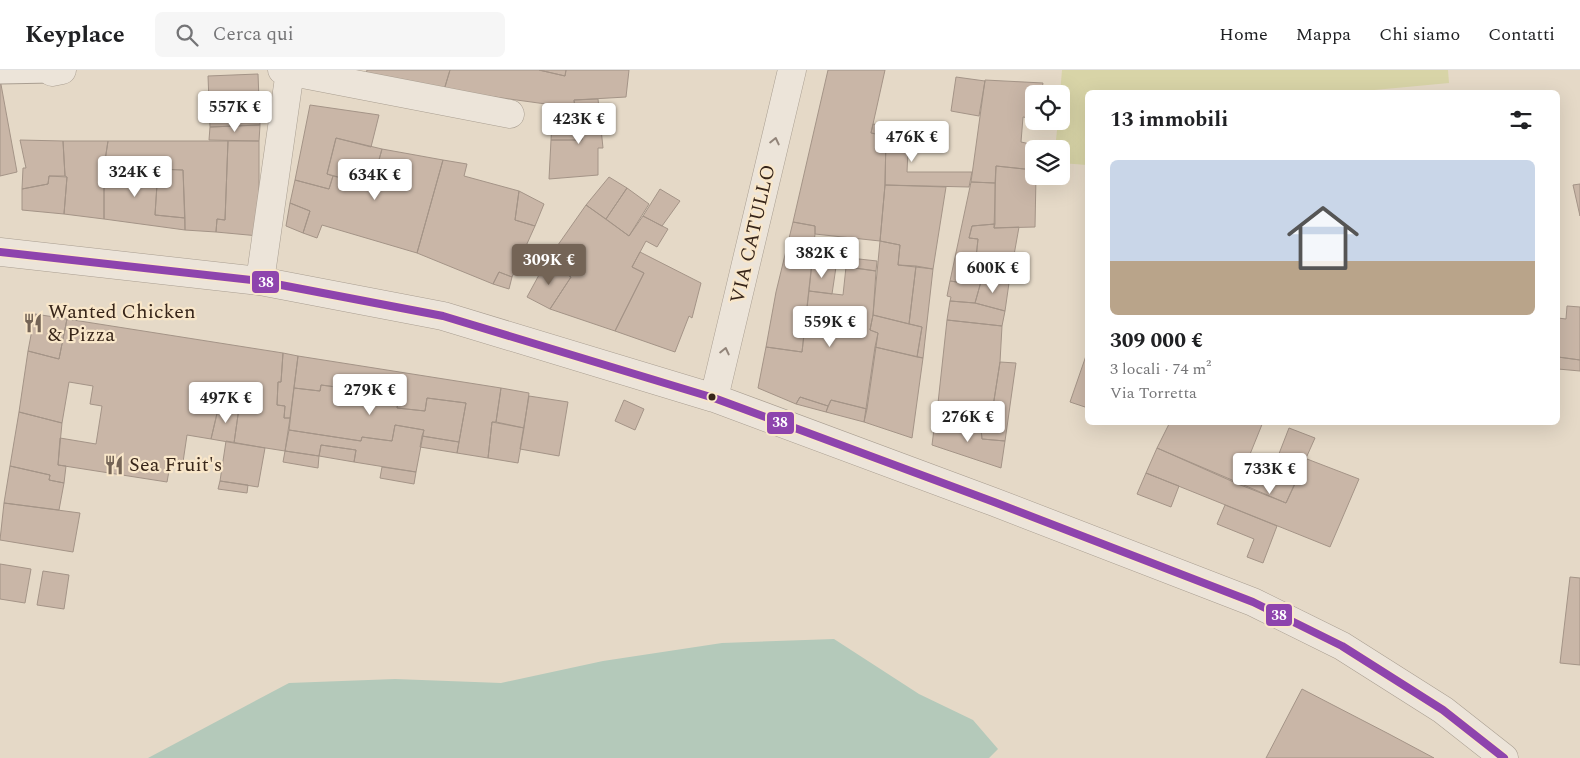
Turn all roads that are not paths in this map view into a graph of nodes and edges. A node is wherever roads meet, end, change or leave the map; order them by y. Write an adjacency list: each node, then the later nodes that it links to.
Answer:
1 (792, 70): 8 (street, VIA CATULLO, one-way to 1)
2 (57, 71): 4 (lane)
3 (286, 71): 5 (street); 7 (street)
4 (0, 73)
5 (510, 114)
6 (0, 252): 7 (street)
7 (260, 281): 8 (street)
8 (714, 398): 9 (street)
9 (1504, 758)

